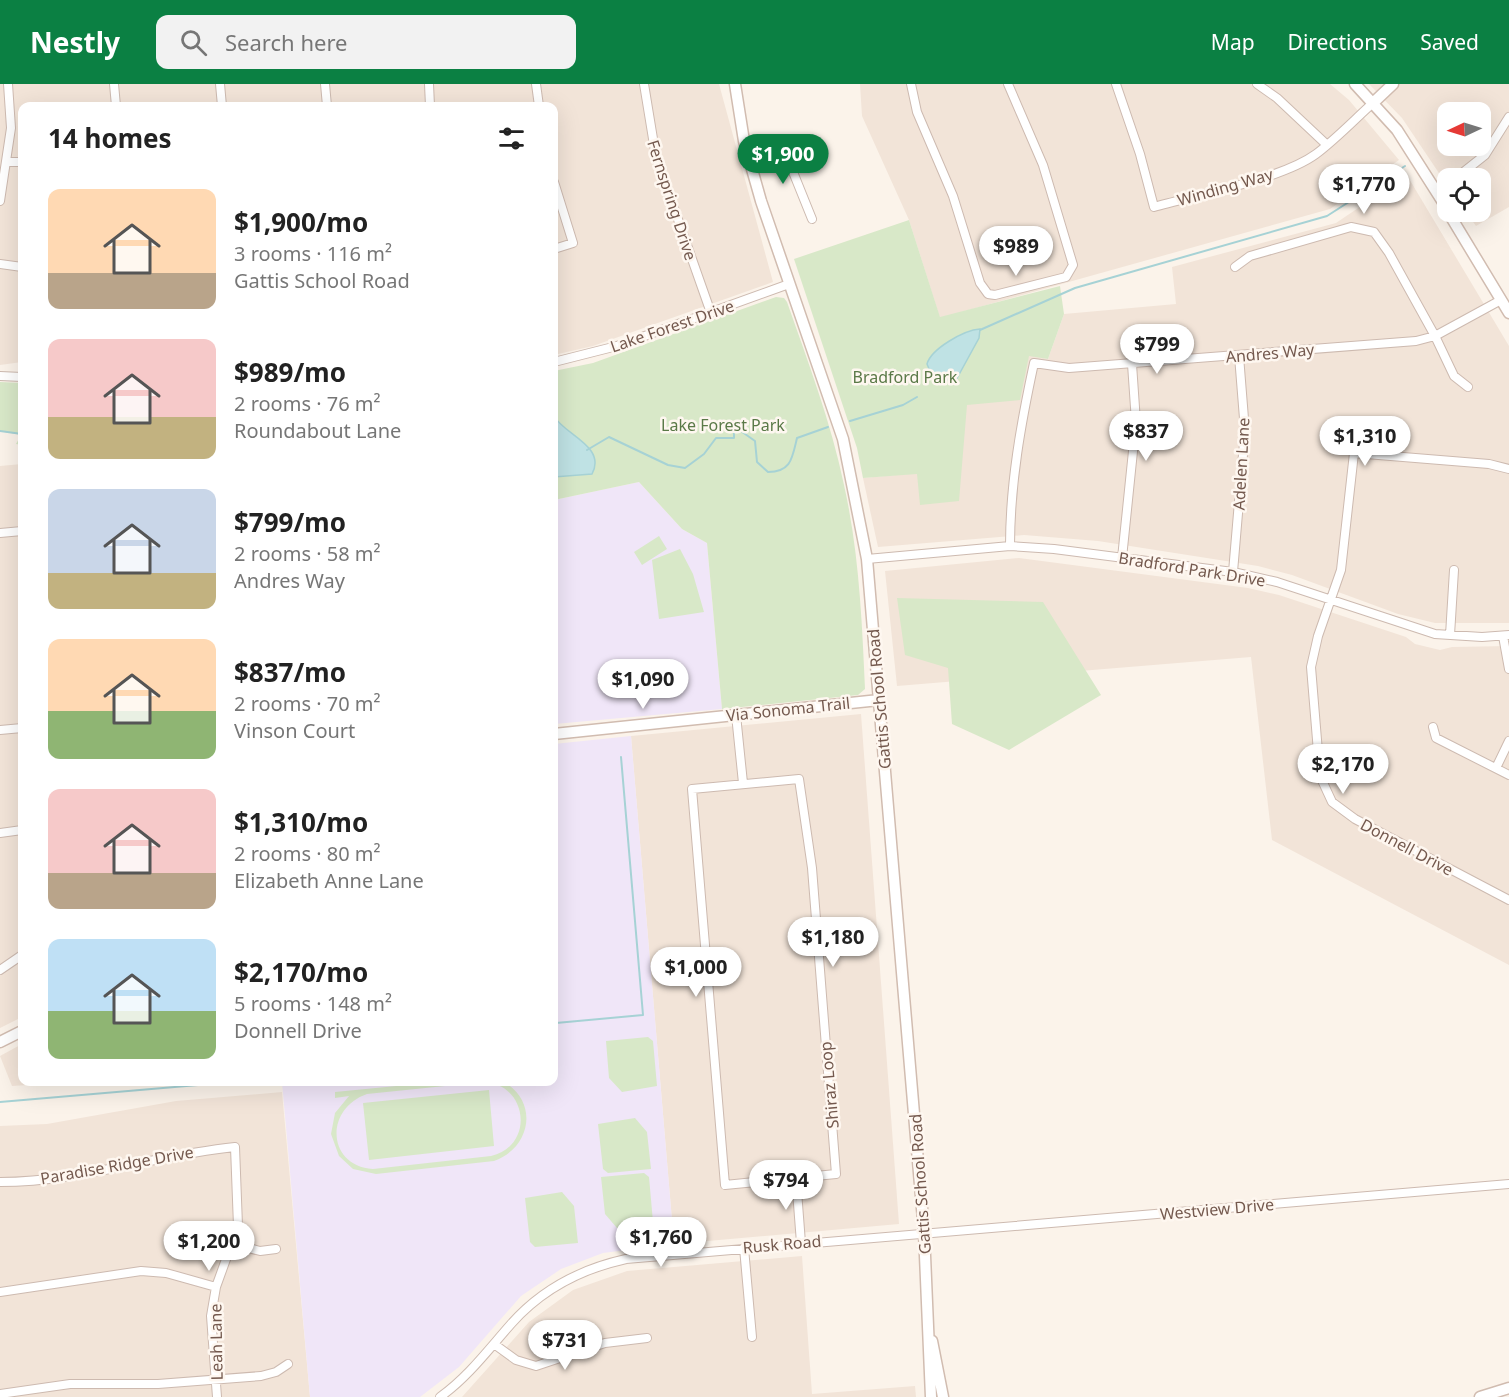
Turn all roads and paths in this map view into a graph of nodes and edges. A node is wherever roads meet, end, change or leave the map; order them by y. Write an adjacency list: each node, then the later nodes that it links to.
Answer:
1 (8, 84): 23 (street)
2 (114, 84): 15 (street)
3 (220, 84): 16 (street)
4 (325, 84): 17 (street)
5 (429, 84): 18 (street)
6 (536, 84): 19 (street)
7 (644, 84): 38 (street, Fernspring Drive)
8 (735, 84): 25 (main road, Gattis School Road)
9 (911, 84): 10 (street)
10 (1008, 84)
11 (1116, 84): 22 (street, Winding Way)
12 (1257, 84): 22 (street)
13 (1355, 84): 20 (main road)
14 (1393, 84): 20 (main road, Winding Way)
15 (116, 102)
16 (222, 102)
17 (327, 102)
18 (430, 102)
19 (538, 102)
20 (1374, 102): 22 (street, Winding Way); 27 (main road)
21 (1509, 117): 26 (street)
22 (1327, 145)
23 (6, 162): 24 (street); 29 (street)
24 (18, 162)
25 (750, 162): 30 (street); 36 (main road, Gattis School Road)
26 (1468, 168)
27 (1436, 190)
28 (558, 195): 32 (street)
29 (0, 201)
30 (812, 219)
31 (1455, 222): 37 (main road)
32 (558, 248)
33 (0, 264): 34 (street)
34 (18, 266)
35 (1235, 267): 40 (street)
36 (789, 284): 38 (street, Lake Forest Drive); 52 (main road, Gattis School Road)
37 (1501, 300): 39 (main road); 40 (street, Andres Way)
38 (711, 313): 42 (street, Lake Forest Drive)
39 (1509, 313)
40 (1435, 336): 41 (street, Andres Way); 46 (street)
41 (1239, 356): 43 (street, Andres Way); 54 (street, Adelen Lane)
42 (558, 361)
43 (1132, 364): 50 (street, Andres Way); 51 (street)
44 (0, 376): 45 (street)
45 (18, 376)
46 (1467, 387)
47 (1509, 469): 55 (street, Donnell Drive)
48 (18, 531): 49 (street)
49 (0, 533)
50 (1010, 546): 51 (street, Bradford Park Drive); 52 (street, Bradford Park Drive)
51 (1122, 558): 54 (street, Bradford Park Drive)
52 (867, 559): 59 (main road, Gattis School Road)
53 (1454, 570): 56 (street)
54 (1233, 572): 55 (street, Bradford Park Drive)
55 (1331, 600): 56 (street, Bradford Park Drive); 71 (street, Donnell Drive)
56 (1450, 635): 57 (street, Bradford Park Drive)
57 (1506, 636): 58 (street)
58 (1509, 669)
59 (879, 700): 60 (main road, Via Sonoma Trail); 80 (main road, Gattis School Road)
60 (736, 715): 64 (main road, Via Sonoma Trail); 68 (street)
61 (1433, 727): 66 (street)
62 (18, 728): 63 (street)
63 (0, 730)
64 (558, 734)
65 (1509, 741): 66 (street)
66 (1496, 768): 67 (street)
67 (1509, 775)
68 (743, 783): 77 (street, Shiraz Loop); 77 (street, Shiraz Loop)
69 (18, 831): 70 (street)
70 (0, 833)
71 (1509, 900)
72 (18, 958): 73 (street)
73 (0, 970)
74 (18, 1033): 75 (main road)
75 (0, 1042)
76 (234, 1147): 78 (street, Paradise Ridge Drive); 82 (street, Leah Lane)
77 (796, 1178): 81 (street)
78 (0, 1182)
79 (1509, 1184): 80 (street, Westview Drive)
80 (924, 1232): 81 (street, Rusk Road); 87 (main road, Gattis School Road)
81 (801, 1243): 83 (street, Rusk Road)
82 (233, 1244): 84 (street); 85 (street, Leah Lane)
83 (744, 1248): 88 (street); 90 (street, Rusk Road)
84 (276, 1249)
85 (216, 1287): 86 (street); 92 (street, Leah Lane)
86 (0, 1293)
87 (930, 1333): 97 (main road, Gattis School Road); 98 (main road, Gattis School Road)
88 (752, 1337)
89 (647, 1338): 90 (street)
90 (494, 1344): 96 (street, Rusk Road)
91 (288, 1364): 92 (street)
92 (216, 1380): 94 (street); 95 (street, Leah Lane)
93 (1509, 1388): 99 (main road)
94 (0, 1395)
95 (217, 1397)
96 (440, 1397)
97 (931, 1397)
98 (943, 1397)
99 (1480, 1397)

